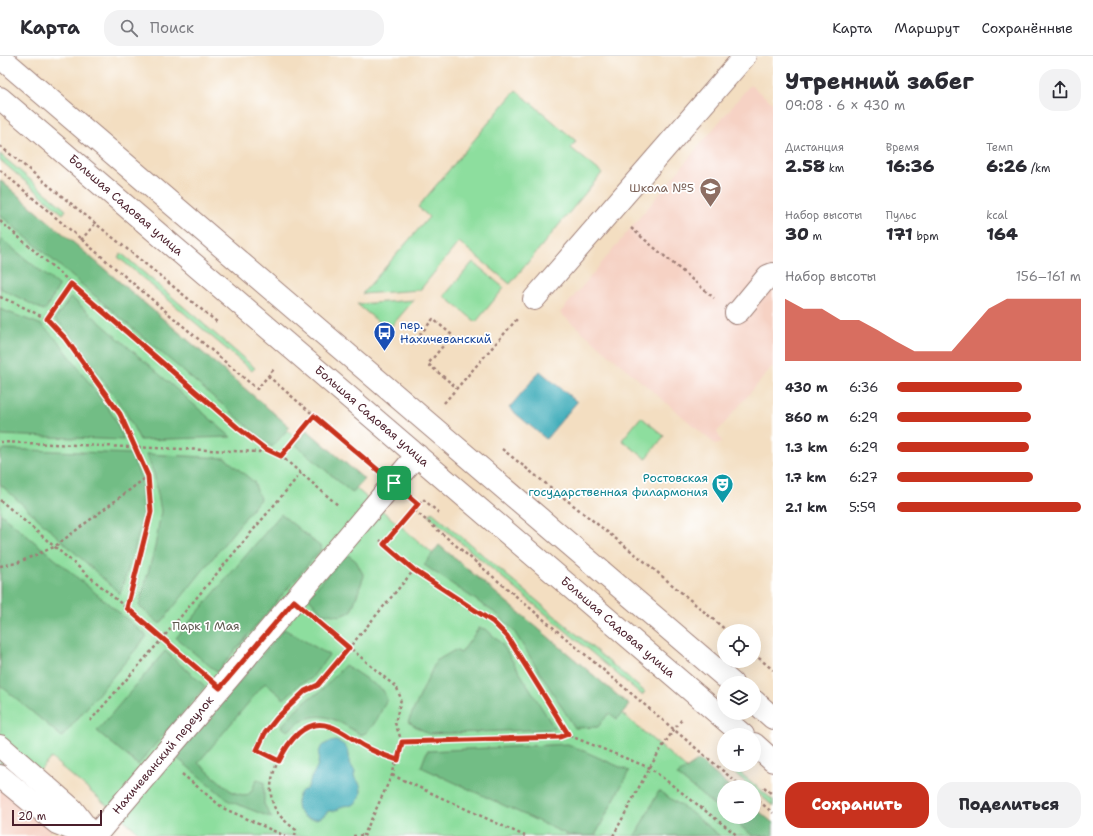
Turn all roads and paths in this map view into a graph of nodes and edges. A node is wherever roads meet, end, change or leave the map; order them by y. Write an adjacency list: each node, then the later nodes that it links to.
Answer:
1 (745, 56): 6 (main road)
2 (0, 57): 47 (main road)
3 (0, 98): 27 (main road, Большая Садовая улица)
4 (0, 146): 8 (path)
5 (0, 170): 9 (path)
6 (611, 211): 13 (main road); 14 (path)
7 (0, 221): 11 (path)
8 (95, 224): 9 (path); 16 (path)
9 (81, 240): 19 (path)
10 (773, 274): 14 (main road)
11 (71, 284): 15 (path); 26 (path)
12 (0, 298): 15 (path)
13 (534, 299): 20 (path)
14 (736, 313)
15 (47, 319): 24 (path)
16 (219, 323)
17 (412, 344): 20 (path)
18 (278, 371): 19 (path)
19 (268, 376): 22 (path)
20 (457, 388): 21 (path)
21 (444, 403)
22 (314, 416): 28 (path); 31 (path)
23 (0, 442): 24 (path)
24 (135, 447): 26 (path); 30 (path)
25 (501, 447): 42 (path)
26 (264, 448): 28 (path)
27 (417, 455): 31 (main road, Нахичеванский переулок); 53 (main road, Большая Садовая улица)
28 (281, 456): 29 (path)
29 (301, 473): 36 (path); 43 (path)
30 (148, 476): 37 (path); 41 (path)
31 (394, 483): 34 (path); 36 (main road, Нахичеванский переулок)
32 (423, 499): 34 (path)
33 (0, 500): 37 (path)
34 (418, 504): 35 (path)
35 (414, 510): 39 (path); 54 (path)
36 (360, 524): 40 (main road, Нахичеванский переулок)
37 (54, 547): 38 (path); 41 (path)
38 (0, 566)
39 (414, 570): 44 (path); 55 (path)
40 (294, 601): 44 (path); 48 (main road, Нахичеванский переулок)
41 (127, 608): 43 (path)
42 (719, 624)
43 (162, 639): 48 (path); 52 (path)
44 (349, 648): 56 (path); 62 (path)
45 (761, 660): 46 (path)
46 (773, 670)
47 (724, 676)
48 (220, 688): 59 (main road, Нахичеванский переулок)
49 (761, 708): 51 (main road)
50 (683, 718): 54 (path)
51 (773, 718)
52 (90, 722)
53 (735, 728)
54 (674, 730): 63 (path); 66 (path)
55 (568, 734): 56 (path); 63 (path)
56 (402, 742): 60 (path)
57 (0, 746): 69 (main road)
58 (761, 750): 61 (main road)
59 (162, 757): 69 (main road, Нахичеванский переулок); 70 (path)
60 (398, 760): 62 (path); 64 (path)
61 (773, 760)
62 (279, 761): 71 (path)
63 (650, 768): 75 (path); 76 (path)
64 (392, 774): 73 (path); 74 (path)
65 (0, 776): 69 (main road)
66 (734, 780)
67 (761, 803): 68 (path)
68 (773, 813)
69 (93, 836)
70 (285, 836)
71 (295, 836)
72 (353, 836): 73 (path)
73 (365, 836)
74 (525, 836)
75 (614, 836)
76 (738, 836)

